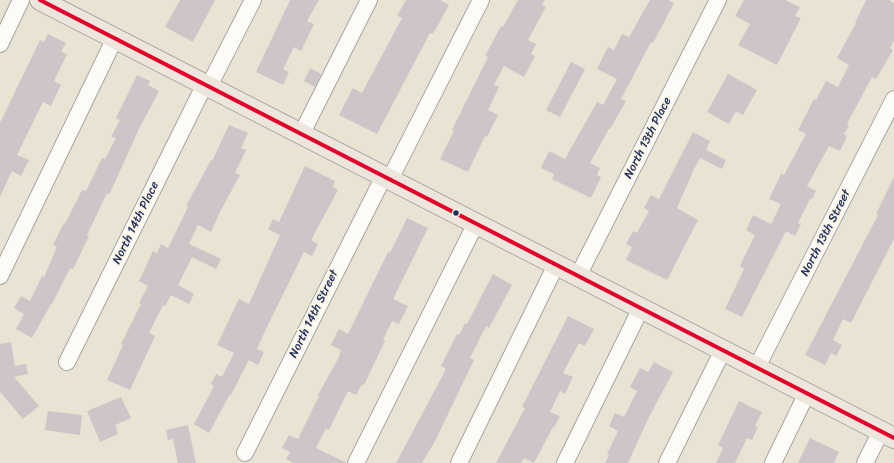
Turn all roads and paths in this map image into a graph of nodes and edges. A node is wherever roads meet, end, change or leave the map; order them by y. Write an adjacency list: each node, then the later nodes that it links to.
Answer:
1 (21, 0): 8 (street)
2 (40, 0): 7 (main road)
3 (253, 0): 9 (street, North 14th Place)
4 (369, 0): 11 (street)
5 (481, 0): 12 (street, North 14th Street)
6 (718, 0): 16 (street, North 13th Place)
7 (115, 38): 9 (main road); 15 (street)
8 (0, 44)
9 (207, 85): 11 (main road); 19 (street, North 14th Place)
10 (894, 99): 20 (street, North 13th Street)
11 (302, 133): 12 (main road)
12 (387, 177): 13 (main road); 23 (street, North 14th Street)
13 (476, 223): 14 (main road); 24 (street)
14 (556, 265): 16 (main road); 25 (street)
15 (0, 276)
16 (578, 276): 17 (main road)
17 (641, 308): 18 (main road); 26 (street)
18 (723, 350): 20 (main road); 27 (street)
19 (67, 362)
20 (757, 368): 21 (main road)
21 (807, 393): 22 (main road); 28 (street)
22 (887, 434): 29 (street)
23 (245, 453)
24 (356, 463)
25 (459, 463)
26 (565, 463)
27 (667, 463)
28 (773, 463)
29 (865, 463)

